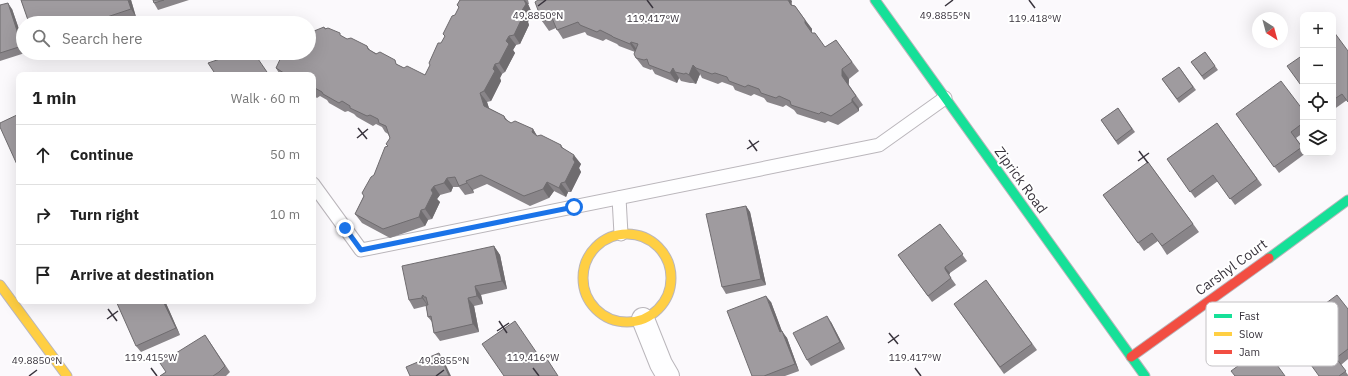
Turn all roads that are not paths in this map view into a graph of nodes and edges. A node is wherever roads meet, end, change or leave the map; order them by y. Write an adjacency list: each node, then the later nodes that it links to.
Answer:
1 (875, 0): 2 (street, Ziprick Road)
2 (945, 98): 4 (lane); 11 (street, Ziprick Road)
3 (316, 188): 4 (lane)
4 (619, 198): 6 (lane)
5 (1348, 200): 8 (street, Carshyl Court)
6 (621, 234): 10 (street); 10 (street)
7 (0, 285): 12 (street)
8 (1207, 302)
9 (1206, 303): 11 (street, Carshyl Court)
10 (643, 318): 13 (street)
11 (1131, 357): 14 (street, Ziprick Road)
12 (67, 376)
13 (668, 376)
14 (1145, 376)

